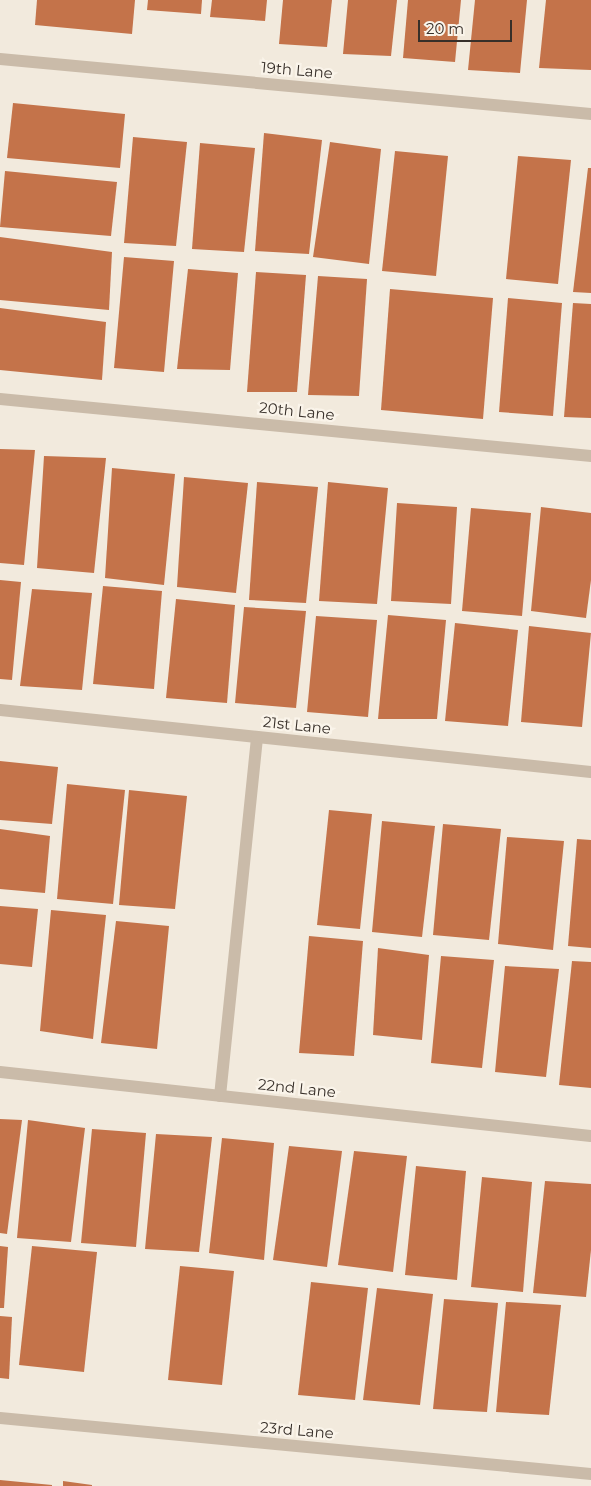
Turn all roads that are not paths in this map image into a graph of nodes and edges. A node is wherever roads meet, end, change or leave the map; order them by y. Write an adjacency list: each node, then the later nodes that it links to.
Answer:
1 (0, 59): 2 (street, 19th Lane)
2 (591, 114)
3 (0, 399): 4 (street, 20th Lane)
4 (591, 456)
5 (0, 710): 6 (street, 21st Lane)
6 (257, 737): 7 (street, 21st Lane); 9 (street)
7 (591, 772)
8 (0, 1072): 9 (street, 22nd Lane)
9 (220, 1096): 10 (street, 22nd Lane)
10 (591, 1136)
11 (0, 1418): 12 (street, 23rd Lane)
12 (591, 1474)

